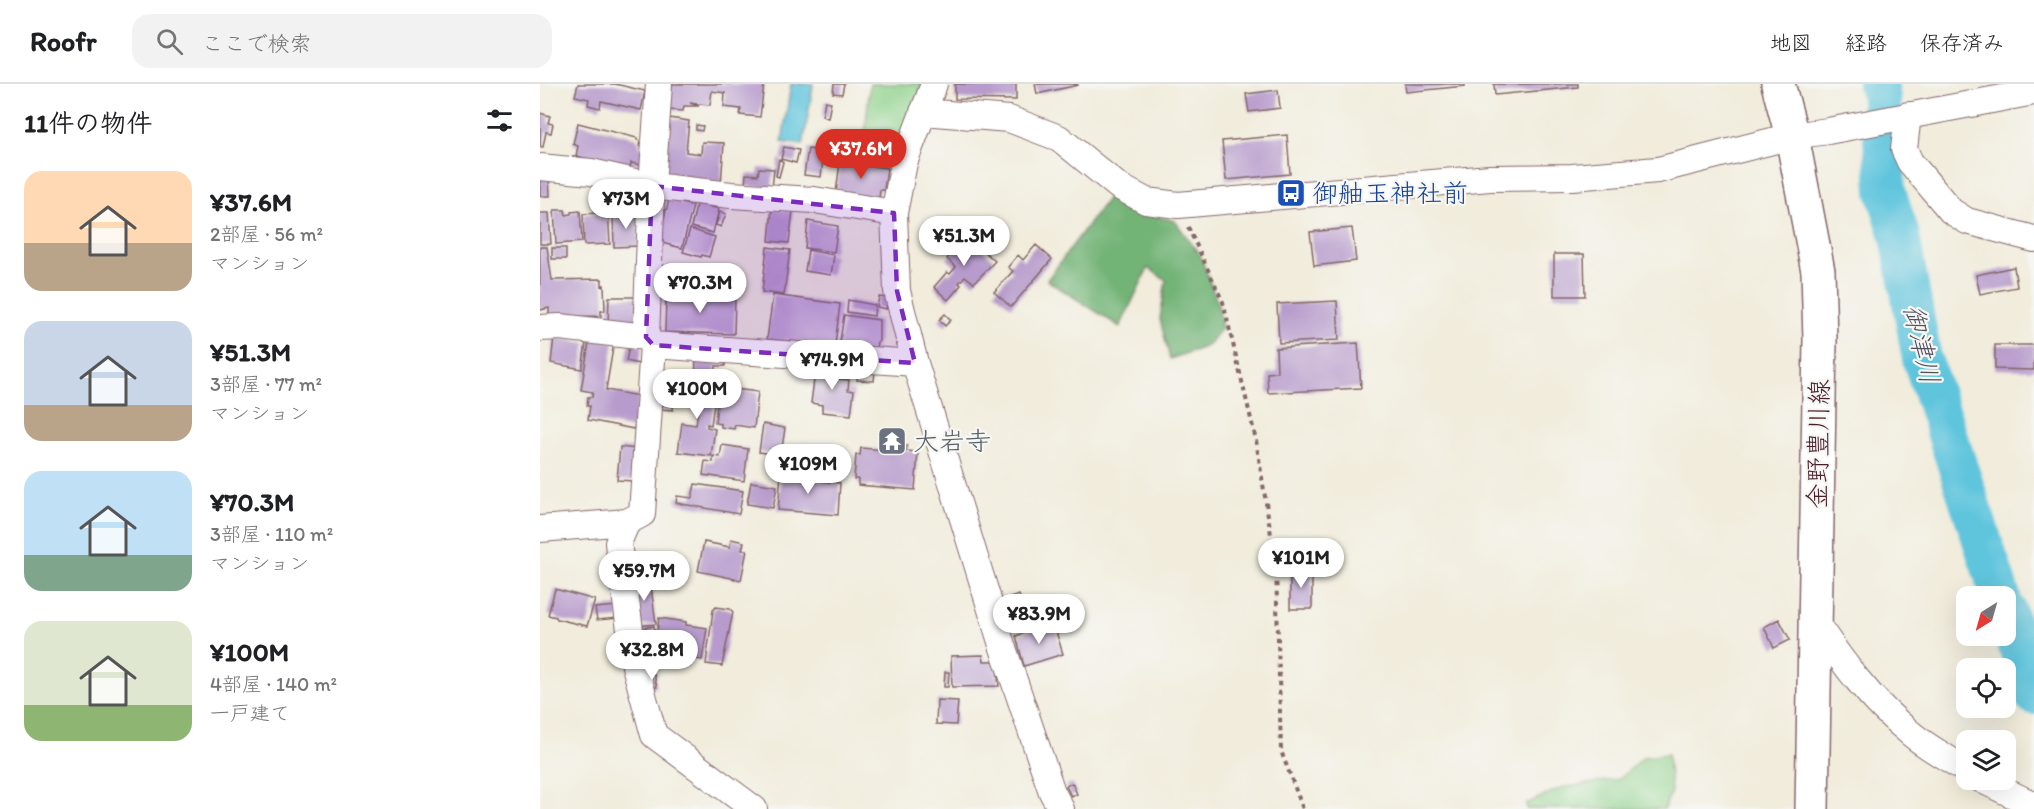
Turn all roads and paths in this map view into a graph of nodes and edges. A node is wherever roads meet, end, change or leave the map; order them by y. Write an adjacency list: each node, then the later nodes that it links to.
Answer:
1 (659, 84): 9 (street)
2 (934, 84): 5 (street)
3 (1778, 84): 7 (main road, 金野豊川線)
4 (2034, 92): 6 (street)
5 (923, 112): 10 (street); 11 (street)
6 (1900, 116): 7 (street); 12 (street)
7 (1792, 136): 10 (street); 18 (main road, 金野豊川線)
8 (540, 167): 9 (street)
9 (652, 186): 11 (street); 14 (street)
10 (1178, 206): 24 (path)
11 (894, 213): 15 (street)
12 (2034, 239)
13 (540, 328): 14 (street)
14 (650, 341): 15 (street); 16 (street)
15 (915, 363): 23 (street)
16 (627, 522): 17 (street); 22 (street)
17 (540, 529)
18 (1814, 620): 19 (street); 25 (main road, 金野豊川線)
19 (1956, 764)
20 (2003, 790): 21 (street)
21 (2034, 805)
22 (754, 809)
23 (1060, 809)
24 (1304, 809)
25 (1812, 809)

